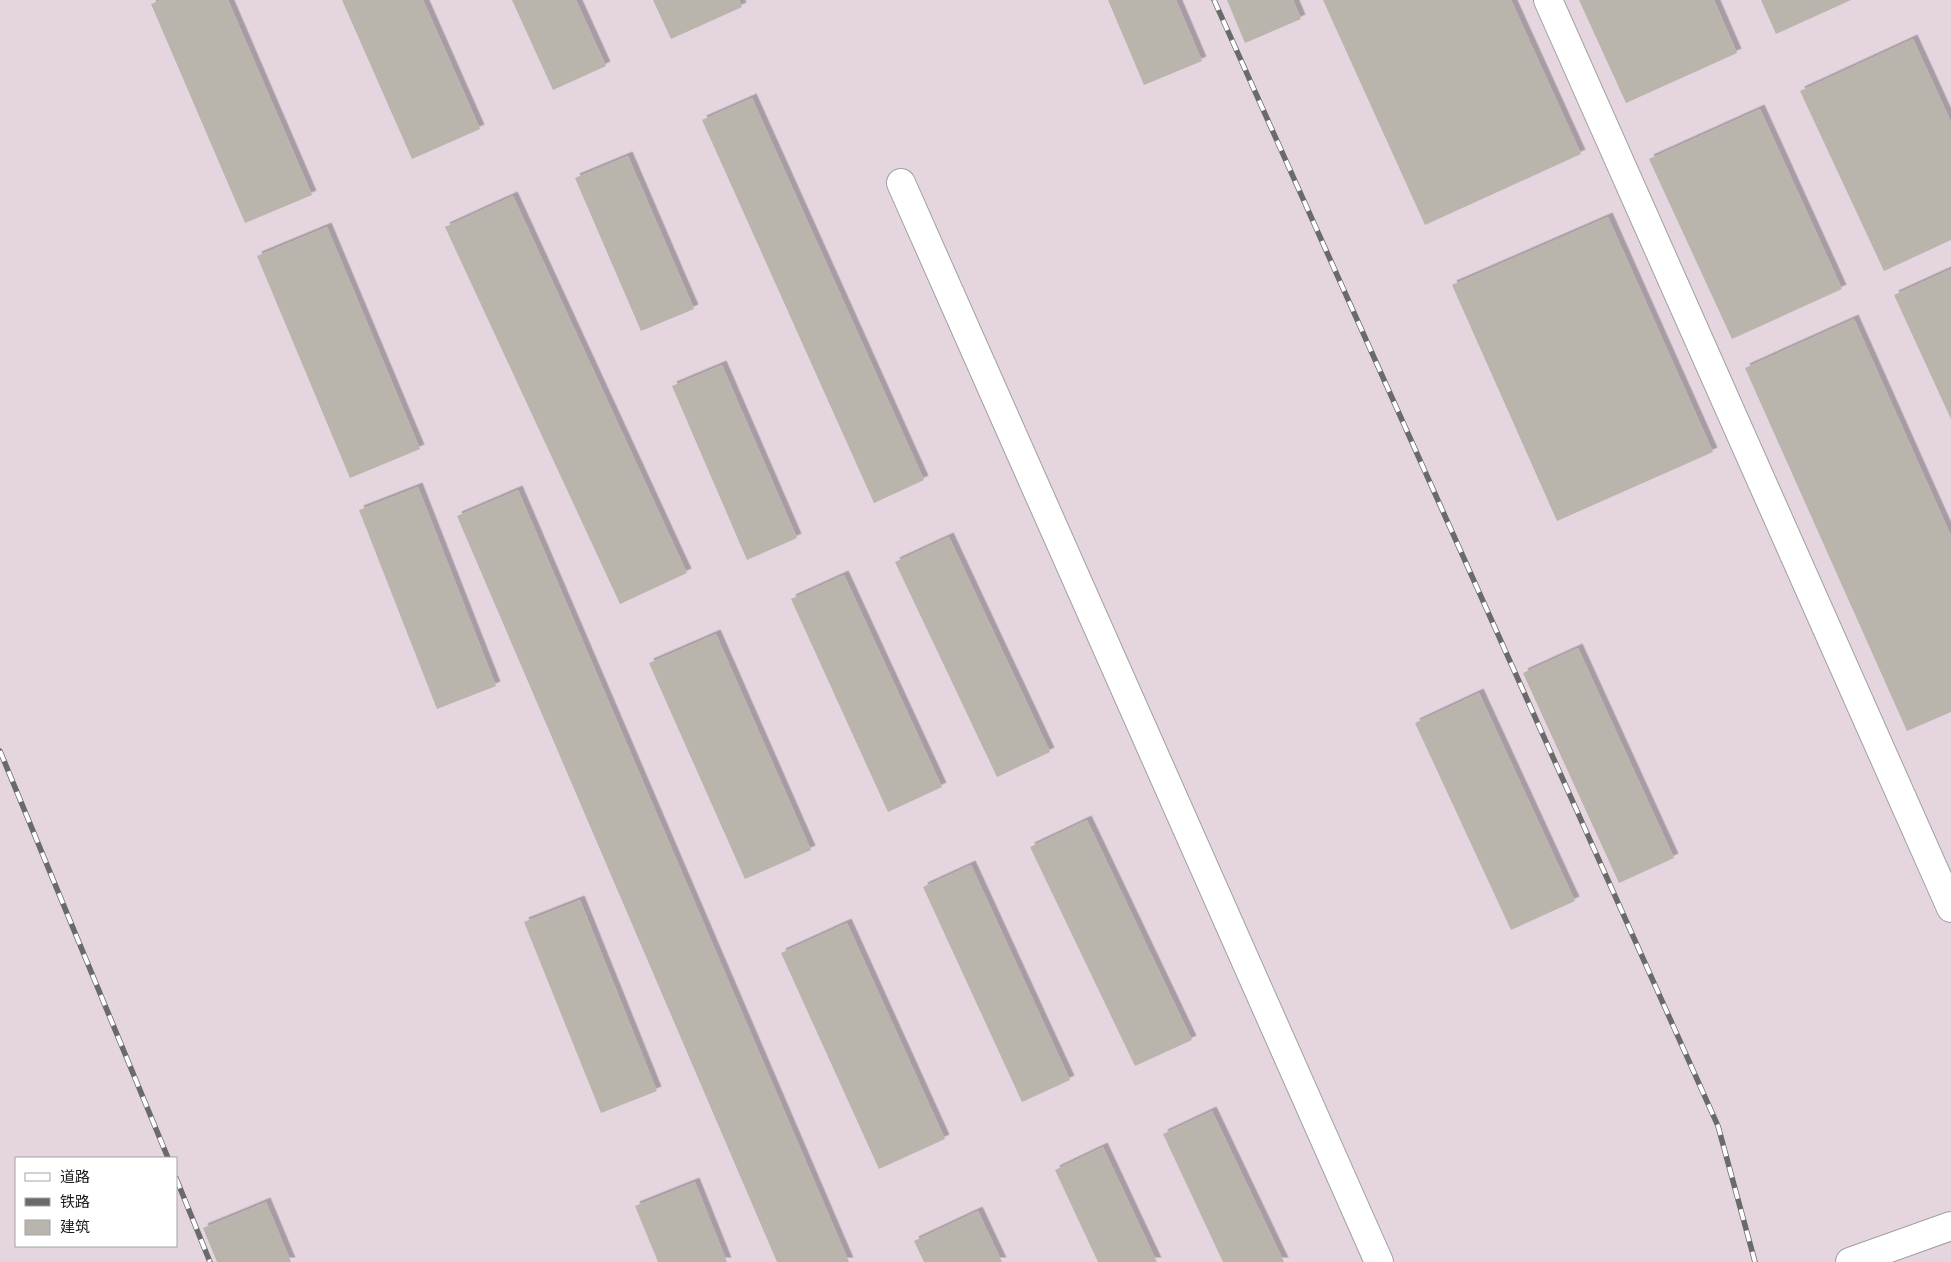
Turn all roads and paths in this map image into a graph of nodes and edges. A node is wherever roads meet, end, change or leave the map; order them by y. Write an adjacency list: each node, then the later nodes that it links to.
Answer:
1 (1548, 0): 3 (lane)
2 (901, 183): 5 (lane)
3 (1951, 908)
4 (1951, 1226): 6 (lane)
5 (1379, 1262)
6 (1850, 1262)

